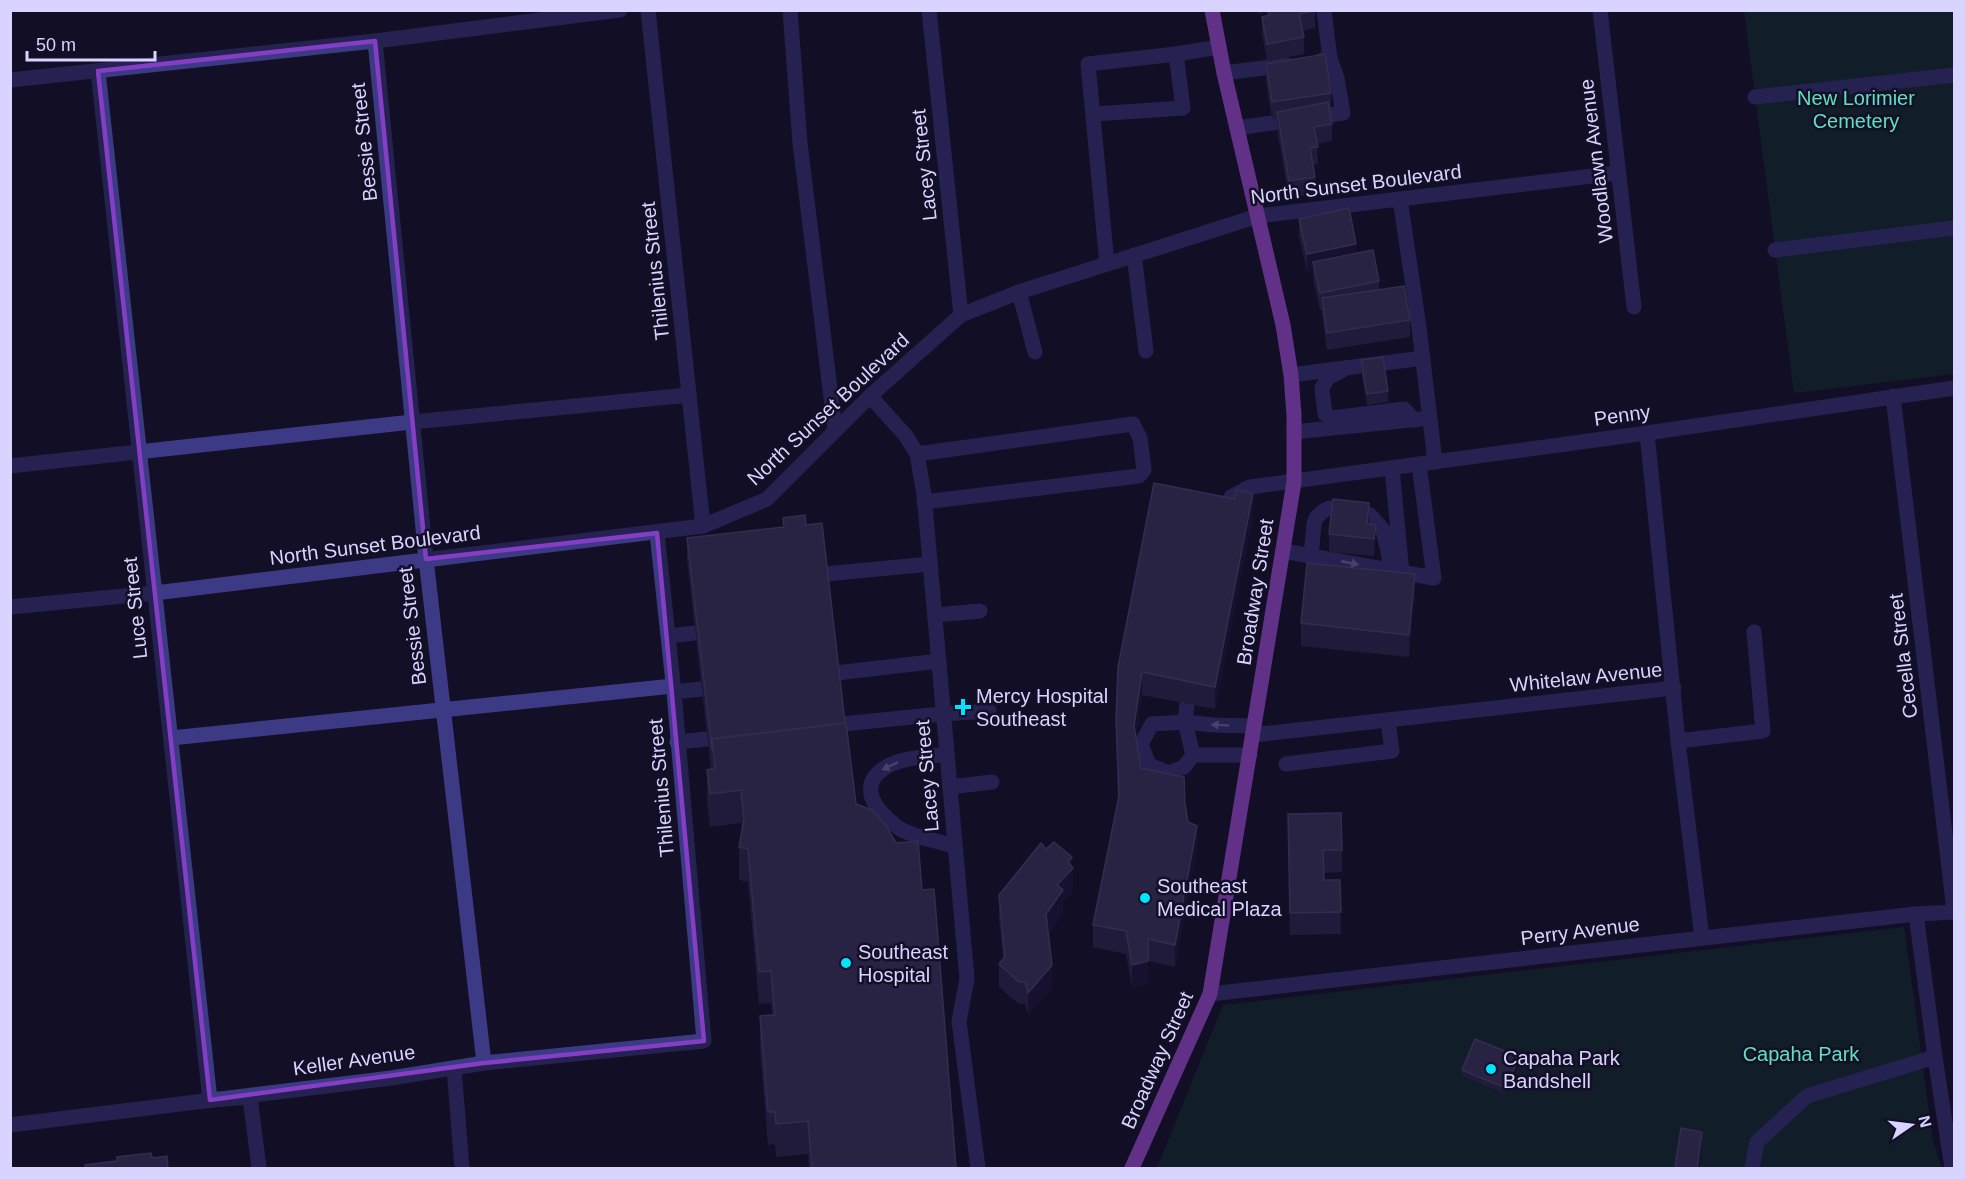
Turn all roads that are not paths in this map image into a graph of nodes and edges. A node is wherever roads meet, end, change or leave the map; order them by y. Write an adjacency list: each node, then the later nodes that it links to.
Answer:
1 (620, 10): 8 (street)
2 (648, 10): 35 (street, Thilenius Street)
3 (790, 10): 40 (street)
4 (929, 10): 28 (street, Lacey Street)
5 (1212, 10): 9 (main road, Broadway Street)
6 (1324, 10): 11 (street)
7 (1600, 10): 19 (street, Woodlawn Avenue)
8 (375, 41): 12 (street); 39 (street, Bessie Street)
9 (1219, 47): 10 (street); 13 (main road, Broadway Street)
10 (1176, 54): 17 (street); 17 (street)
11 (1330, 59): 13 (street); 18 (street)
12 (98, 71): 15 (street); 43 (street, Luce Street)
13 (1224, 73): 18 (main road, Broadway Street)
14 (1954, 75): 16 (street)
15 (10, 80)
16 (1755, 97)
17 (1094, 114): 25 (street)
18 (1237, 128): 21 (main road, Broadway Street)
19 (1618, 174): 20 (street, North Sunset Boulevard); 27 (street, Woodlawn Avenue)
20 (1400, 199): 21 (street, North Sunset Boulevard); 31 (street)
21 (1258, 216): 24 (street, North Sunset Boulevard); 33 (main road, Broadway Street)
22 (1954, 228): 23 (street)
23 (1775, 250)
24 (1134, 255): 25 (street, North Sunset Boulevard); 29 (street)
25 (1107, 264): 26 (street, North Sunset Boulevard)
26 (1019, 292): 28 (street, North Sunset Boulevard); 30 (street)
27 (1634, 307)
28 (961, 315): 36 (street, North Sunset Boulevard)
29 (1146, 351)
30 (1035, 352)
31 (1423, 358): 32 (street); 38 (street)
32 (1346, 368): 33 (street); 38 (street)
33 (1291, 375): 41 (main road, Broadway Street)
34 (1954, 388): 37 (street, Penny)
35 (689, 395): 39 (street); 51 (street, Thilenius Street)
36 (870, 396): 40 (street, North Sunset Boulevard); 44 (street, Lacey Street)
37 (1893, 396): 42 (street, Penny); 90 (street, Cecella Street)
38 (1422, 419): 41 (street); 45 (street)
39 (412, 422): 43 (street); 55 (street, Bessie Street)
40 (836, 430): 51 (street, North Sunset Boulevard)
41 (1294, 432): 48 (main road, Broadway Street)
42 (1647, 433): 45 (street, Penny); 68 (street)
43 (138, 450): 46 (street); 59 (street, Luce Street)
44 (917, 454): 49 (street, Lacey Street); 49 (street)
45 (1427, 463): 47 (street, Penny); 57 (street)
46 (10, 466)
47 (1392, 469): 48 (street, Penny); 57 (street)
48 (1294, 482): 50 (street, Penny); 53 (main road, Broadway Street)
49 (924, 502): 56 (street, Lacey Street)
50 (1221, 519)
51 (704, 526): 52 (street, North Sunset Boulevard)
52 (657, 532): 55 (street, North Sunset Boulevard); 65 (street, Thilenius Street)
53 (1283, 551): 54 (street); 78 (main road, Broadway Street)
54 (1311, 556): 57 (street, one-way to 57); 57 (street)
55 (426, 559): 59 (street, North Sunset Boulevard); 72 (street, Bessie Street)
56 (930, 564): 58 (street); 62 (street, Lacey Street)
57 (1395, 571)
58 (825, 574)
59 (154, 594): 60 (street, North Sunset Boulevard); 79 (street, Luce Street)
60 (10, 607)
61 (980, 611): 62 (street)
62 (934, 615): 66 (street, Lacey Street)
63 (1754, 632): 81 (street)
64 (695, 633): 65 (street)
65 (669, 636): 69 (street, Thilenius Street)
66 (939, 661): 67 (street); 74 (street, Lacey Street)
67 (836, 673)
68 (1674, 688): 75 (street, Whitelaw Avenue); 81 (street, Whitelaw Avenue)
69 (674, 689): 70 (street); 72 (street); 82 (street, Thilenius Street)
70 (701, 689)
71 (1187, 704): 76 (street)
72 (443, 710): 79 (street); 96 (street, Bessie Street)
73 (989, 711): 74 (street)
74 (942, 714): 77 (street); 83 (street, Lacey Street)
75 (1388, 720): 78 (street, Whitelaw Avenue); 86 (street)
76 (1185, 722): 78 (street, Whitelaw Avenue, one-way to 76); 84 (street); 84 (street)
77 (842, 724)
78 (1253, 730): 85 (main road, Broadway Street)
79 (171, 738): 98 (street, Luce Street)
80 (707, 739): 82 (street)
81 (1678, 741): 92 (street, Whitelaw Avenue)
82 (677, 742): 94 (street, Thilenius Street)
83 (947, 754): 88 (street, Lacey Street); 89 (street, one-way to 89)
84 (1193, 755): 85 (street)
85 (1250, 755): 93 (main road, Broadway Street)
86 (1286, 764)
87 (992, 782): 88 (street)
88 (950, 786): 89 (street, Lacey Street)
89 (955, 846): 102 (street, Lacey Street)
90 (1954, 911): 91 (street, Perry Avenue)
91 (1916, 914): 92 (street, Perry Avenue); 95 (street)
92 (1702, 938): 93 (street, Perry Avenue)
93 (1210, 994): 103 (main road, Broadway Street)
94 (704, 1041): 96 (street, Keller Avenue)
95 (1935, 1057): 104 (street); 105 (street)
96 (484, 1063): 97 (street, Keller Avenue)
97 (454, 1068): 98 (street, Keller Avenue); 101 (street)
98 (210, 1100): 99 (street, Keller Avenue); 100 (street)
99 (10, 1125)
100 (259, 1168)
101 (462, 1168)
102 (978, 1168)
103 (1132, 1168)
104 (1752, 1168)
105 (1952, 1168)

